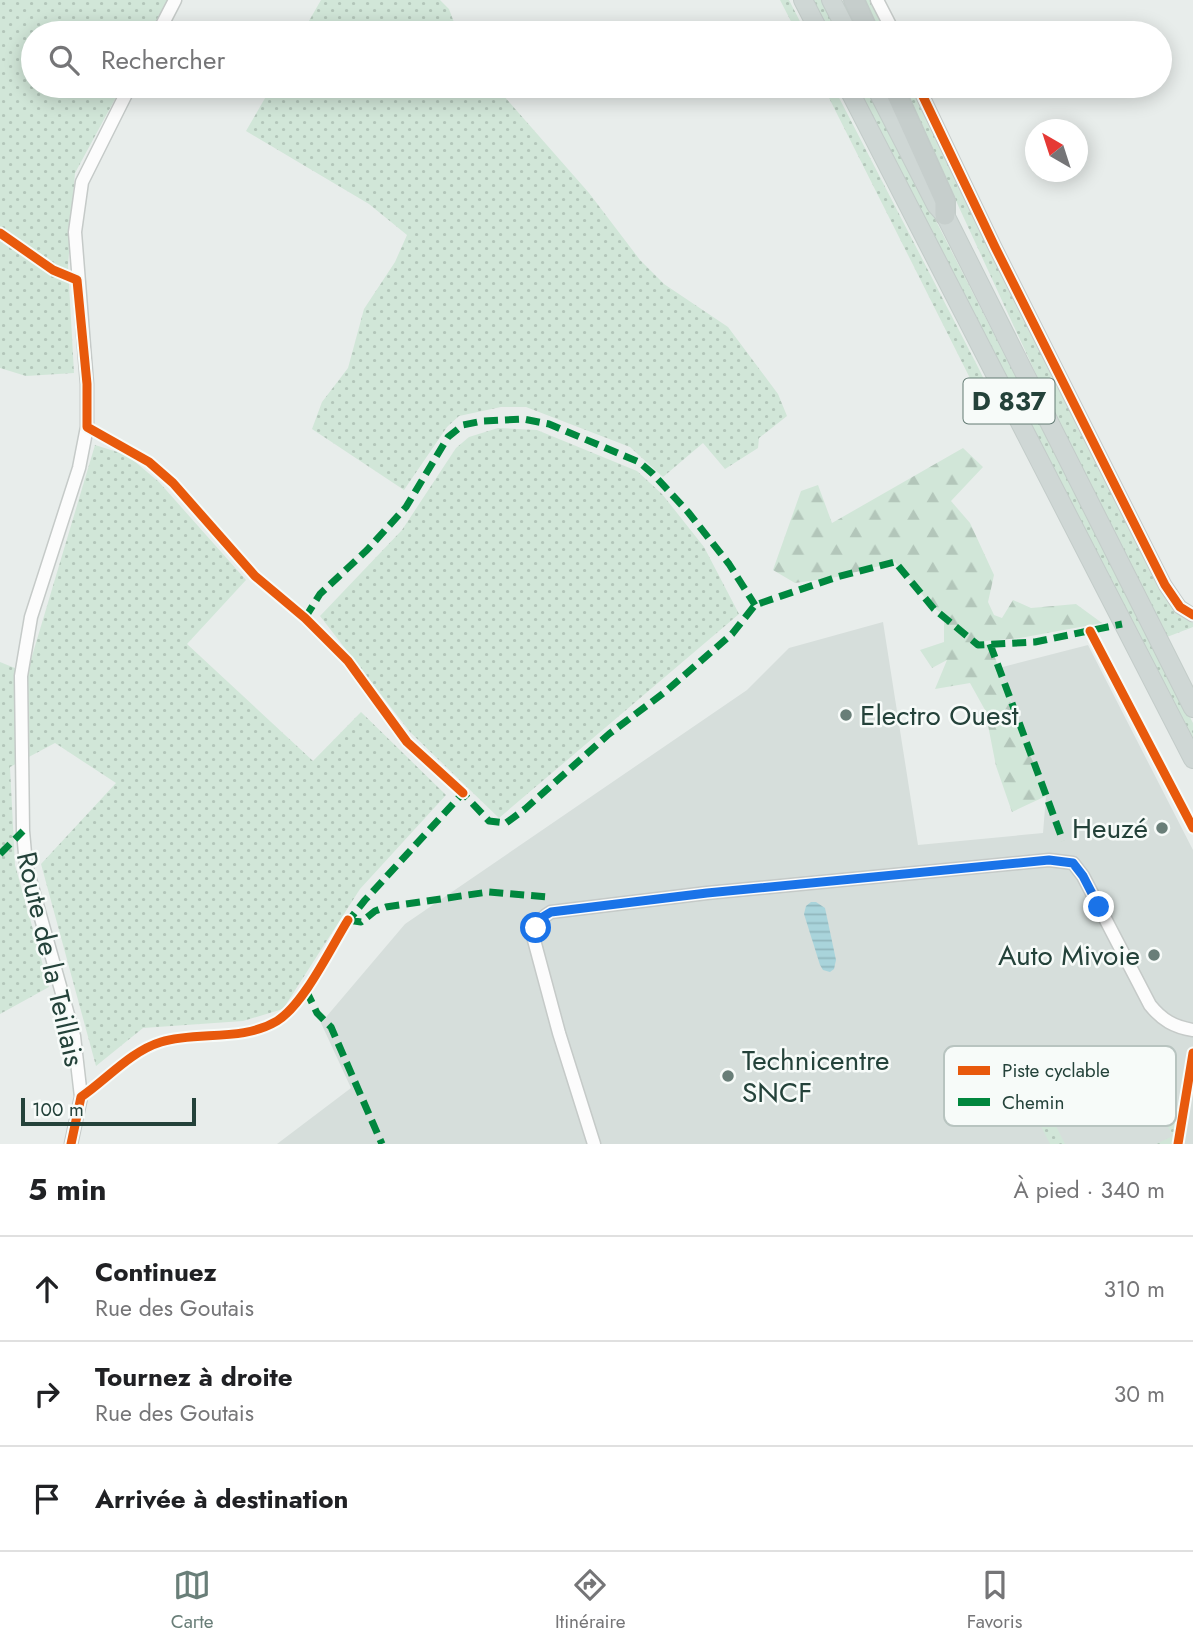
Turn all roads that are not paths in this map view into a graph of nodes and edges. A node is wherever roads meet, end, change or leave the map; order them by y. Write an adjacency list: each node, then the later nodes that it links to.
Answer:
1 (176, 0): 6 (street)
2 (803, 0): 7 (main road)
3 (831, 0): 8 (main road)
4 (854, 0): 9 (highway)
5 (877, 0): 10 (street)
6 (165, 21)
7 (814, 21)
8 (842, 21)
9 (864, 21)
10 (888, 21)
11 (124, 98): 23 (street, Route de la Teillais)
12 (853, 98): 19 (main road, D 837)
13 (881, 98): 16 (main road, D 837)
14 (898, 98): 16 (highway)
15 (924, 98): 17 (street)
16 (945, 215): 18 (main road, D 837)
17 (1193, 615)
18 (1193, 708)
19 (1170, 717): 20 (street); 21 (main road, D 837)
20 (1193, 749)
21 (1193, 759)
22 (1193, 1030): 24 (street)
23 (71, 1144)
24 (594, 1144)

